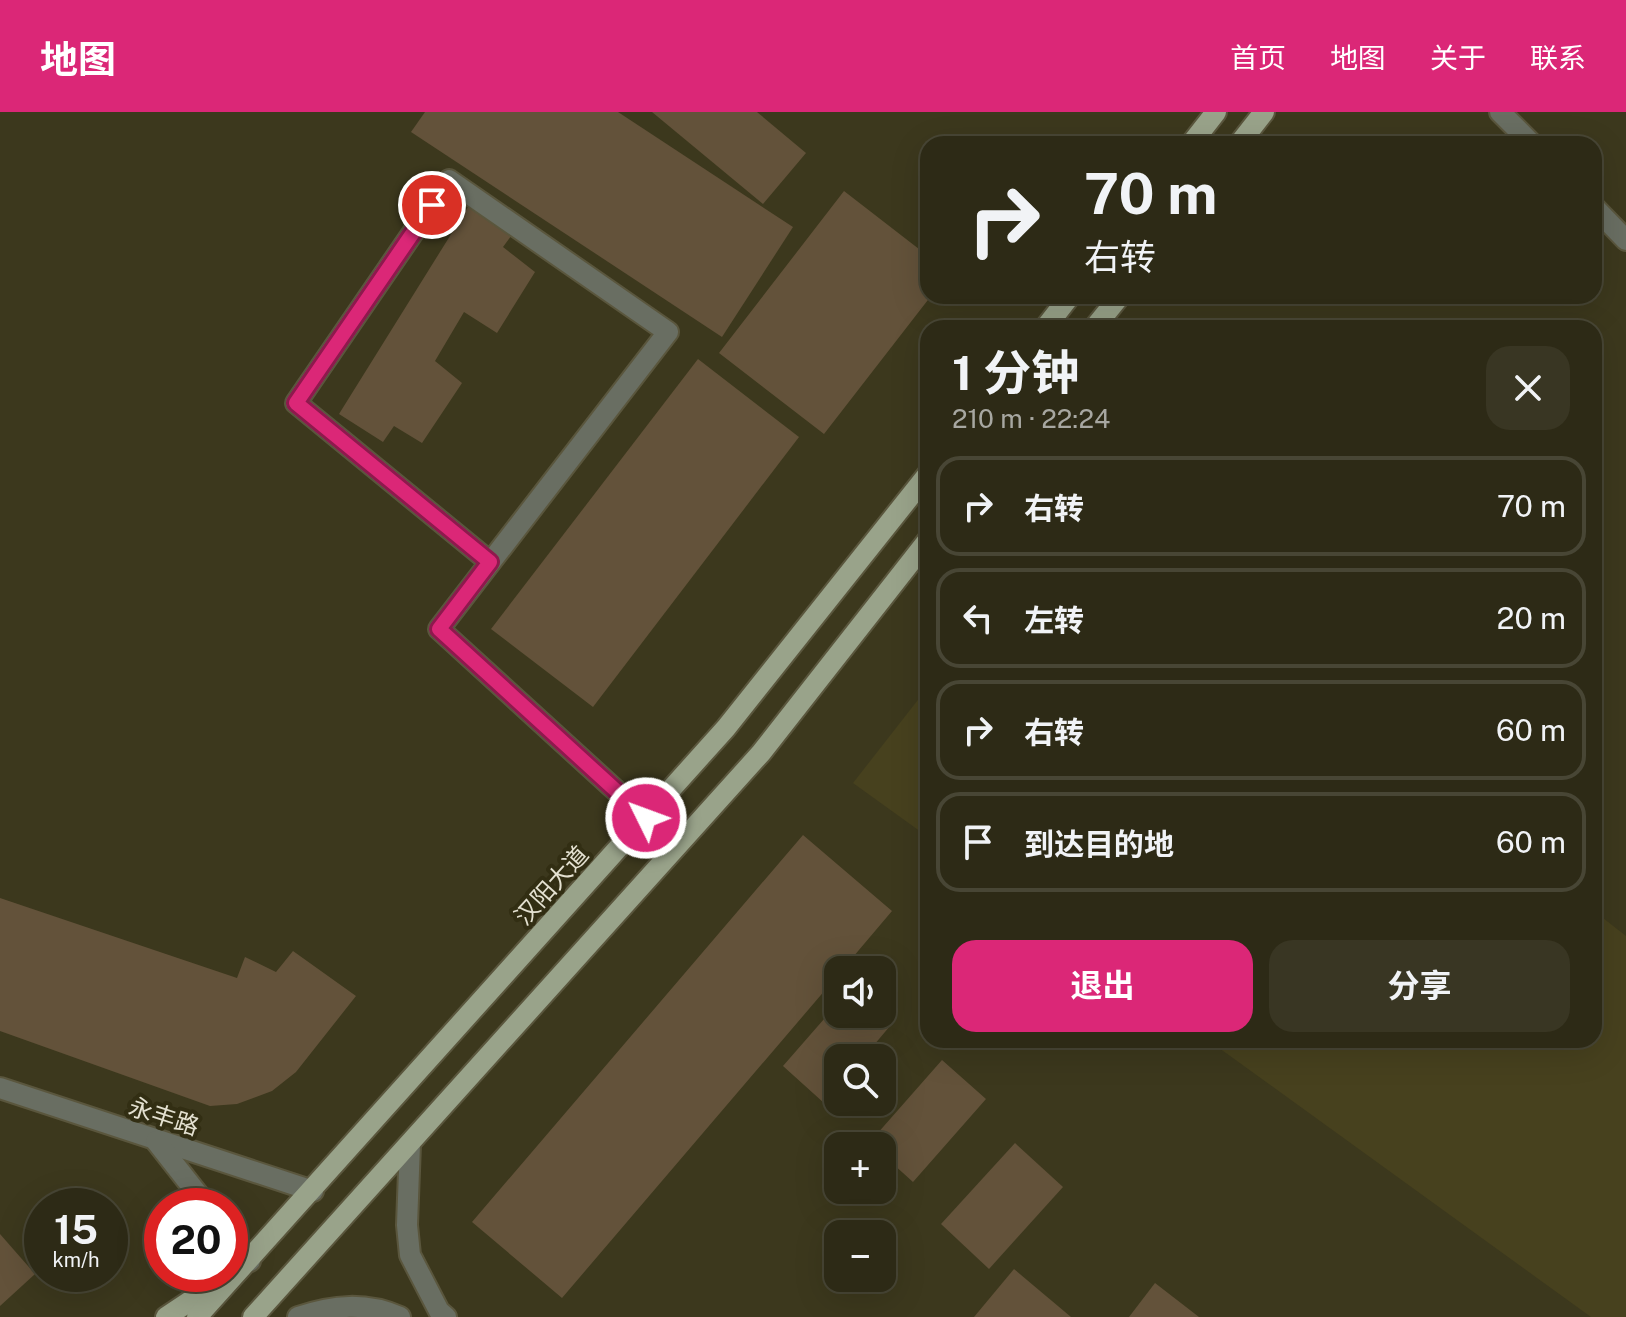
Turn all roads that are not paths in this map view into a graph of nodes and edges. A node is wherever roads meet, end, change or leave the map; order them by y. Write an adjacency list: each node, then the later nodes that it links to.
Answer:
1 (1216, 112): 4 (main road)
2 (1264, 112): 5 (main road)
3 (1500, 112): 6 (street)
4 (1197, 136)
5 (1245, 136)
6 (1524, 136)
7 (1602, 215): 8 (street)
8 (1626, 240)
9 (1064, 304): 11 (main road)
10 (1114, 304): 12 (main road)
11 (1051, 320)
12 (1100, 320)
13 (920, 484): 16 (main road, 汉阳大道)
14 (920, 550): 19 (main road)
15 (490, 562): 15 (street); 16 (street)
16 (646, 818): 21 (main road, 汉阳大道)
17 (0, 1088): 18 (street, 永丰路)
18 (156, 1141): 20 (street); 21 (street, 永丰路)
19 (410, 1144): 26 (main road); 29 (street)
20 (193, 1188)
21 (313, 1191): 23 (main road, 汉阳大道)
22 (248, 1258): 23 (street)
23 (250, 1261): 24 (main road); 25 (main road, 汉阳大道)
24 (166, 1317)
25 (197, 1317)
26 (253, 1317)
27 (298, 1317): 28 (street)
28 (400, 1317)
29 (446, 1317)

